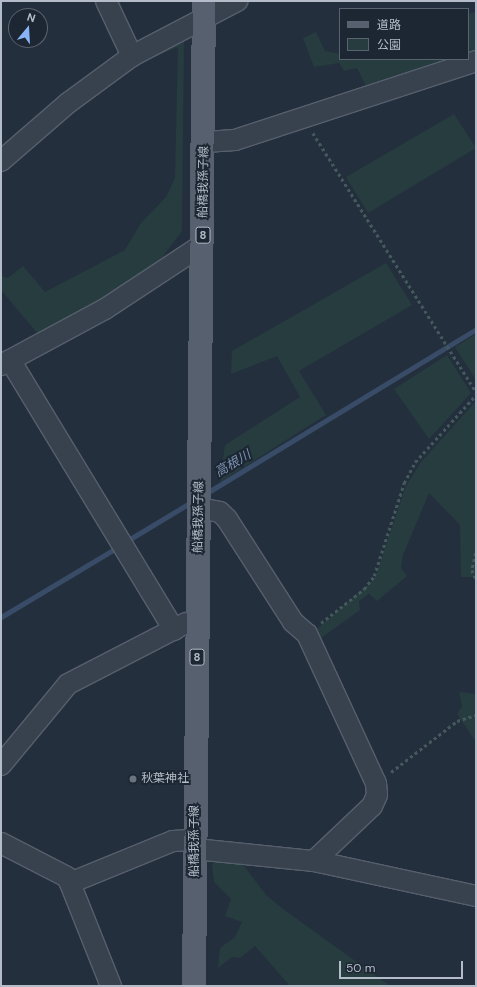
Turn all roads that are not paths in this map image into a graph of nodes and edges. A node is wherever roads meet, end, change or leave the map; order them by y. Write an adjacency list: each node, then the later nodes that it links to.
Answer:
1 (106, 1): 4 (street)
2 (237, 1): 3 (street)
3 (204, 9): 4 (street); 6 (main road, 船橋我孫子線 / 8)
4 (132, 56): 7 (street)
5 (476, 61): 6 (street)
6 (205, 142): 8 (main road, 船橋我孫子線 / 8)
7 (1, 161)
8 (202, 245): 9 (street); 10 (main road, 船橋我孫子線 / 8)
9 (5, 363): 12 (street)
10 (198, 508): 11 (main road, 船橋我孫子線 / 8); 16 (street)
11 (198, 617): 12 (street); 15 (main road, 船橋我孫子線 / 8)
12 (174, 630): 13 (street)
13 (1, 765)
14 (1, 843): 17 (street)
15 (195, 844): 16 (street); 17 (street); 20 (main road, 船橋我孫子線 / 8)
16 (314, 861): 18 (street)
17 (70, 883): 19 (street)
18 (476, 896)
19 (111, 986)
20 (194, 986)

